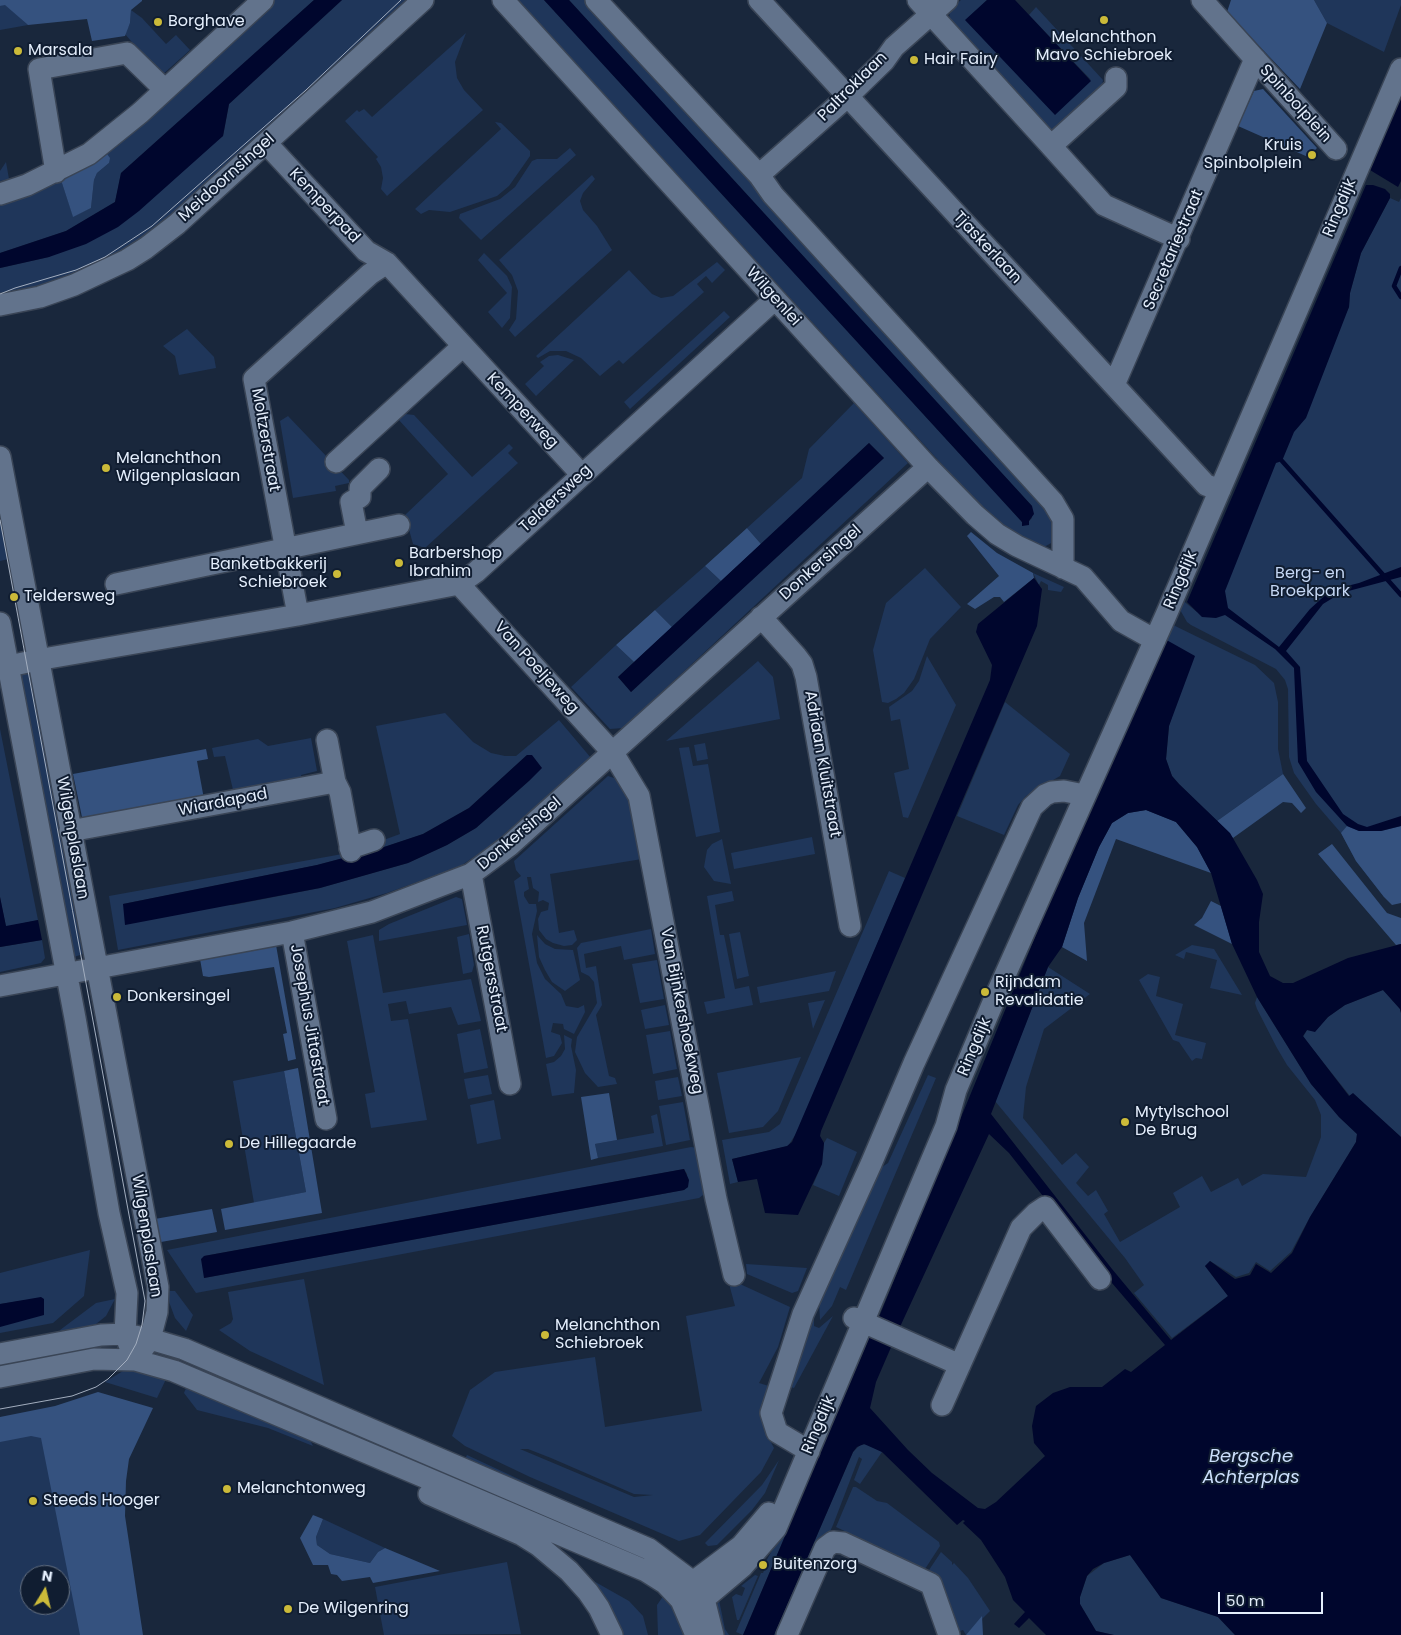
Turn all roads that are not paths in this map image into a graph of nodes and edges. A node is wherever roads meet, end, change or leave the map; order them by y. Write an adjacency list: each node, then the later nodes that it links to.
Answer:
1 (263, 0): 12 (street)
2 (423, 0): 14 (street, Meidoornsingel)
3 (503, 0): 22 (street, Wilgenlei)
4 (596, 0): 18 (street)
5 (759, 0): 13 (street, Tjaskerlaan)
6 (947, 0): 8 (street, Paltroklaan)
7 (1212, 3): 9 (street, Spinbolplein)
8 (925, 7): 13 (street, Paltroklaan); 15 (street)
9 (1255, 59): 16 (street, Spinbolplein); 20 (street, Secretariestraat)
10 (1401, 69): 31 (street, Ringdijk)
11 (1116, 78): 15 (street)
12 (165, 90): 17 (street); 17 (street)
13 (847, 97): 18 (street, Paltroklaan); 25 (street, Tjaskerlaan)
14 (266, 143): 21 (street, Kemperpad); 23 (street, Meidoornsingel)
15 (1051, 146): 20 (street)
16 (1336, 149)
17 (56, 172): 19 (street)
18 (759, 175): 35 (street)
19 (0, 194)
20 (1179, 239): 25 (street, Secretariestraat)
21 (386, 263): 24 (street, Kemperweg); 34 (street, Moltzerstraat)
22 (775, 299): 28 (street, Wilgenlei); 30 (street, Teldersweg)
23 (0, 305)
24 (463, 346): 27 (street); 30 (street, Kemperweg)
25 (1114, 385): 31 (street, Tjaskerlaan)
26 (0, 457): 42 (street, Wilgenplaslaan)
27 (336, 462)
28 (928, 467): 35 (street, Wilgenlei); 39 (street, Donkersingel)
29 (379, 469): 33 (street)
30 (582, 475): 37 (street, Teldersweg)
31 (1220, 490): 41 (street, Ringdijk)
32 (399, 525): 33 (street)
33 (357, 533): 34 (street)
34 (285, 548): 36 (street); 38 (street, Moltzerstraat)
35 (1064, 568): 41 (street, Wilgenlei)
36 (116, 584)
37 (459, 584): 38 (street, Teldersweg); 45 (street, Van Poeljeweg)
38 (298, 615): 42 (street, Teldersweg)
39 (761, 617): 45 (street, Donkersingel); 51 (street, Adriaan Kluitstraat)
40 (0, 623): 43 (street, Wilgenplaslaan)
41 (1155, 640): 47 (street, Ringdijk)
42 (38, 660): 43 (street, Teldersweg); 48 (street, Wilgenplaslaan)
43 (4, 668): 54 (street, Wilgenplaslaan)
44 (327, 740): 46 (street)
45 (613, 753): 50 (street, Donkersingel); 58 (street, Van Bijnkershoekweg)
46 (335, 782): 48 (street, Wiardapad); 49 (street)
47 (1074, 793): 60 (street, Ringdijk); 68 (street)
48 (70, 831): 53 (street, Wilgenplaslaan)
49 (374, 840)
50 (471, 874): 52 (street, Donkersingel); 56 (street, Rutgersstraat)
51 (850, 926)
52 (292, 932): 53 (street, Donkersingel); 57 (street, Josephus Jittastraat)
53 (97, 967): 54 (street, Donkersingel); 62 (street, Wilgenplaslaan)
54 (66, 972): 55 (street, Donkersingel); 61 (street, Wilgenplaslaan)
55 (0, 986)
56 (510, 1084)
57 (326, 1119)
58 (734, 1275)
59 (1100, 1279): 65 (street)
60 (863, 1322): 65 (street); 68 (street, Ringdijk)
61 (125, 1334): 62 (street); 63 (street); 64 (street, Wilgenplaslaan)
62 (150, 1339): 64 (street, Wilgenplaslaan); 70 (street)
63 (0, 1354)
64 (135, 1360): 66 (street); 69 (street)
65 (960, 1365): 67 (street)
66 (0, 1377)
67 (942, 1405)
68 (797, 1445): 70 (street, Ringdijk)
69 (369, 1454): 71 (street); 72 (street)
70 (699, 1590): 71 (street); 74 (street)
71 (681, 1600): 73 (street)
72 (612, 1635)
73 (696, 1635)
74 (713, 1635)
75 (787, 1635): 76 (street)
76 (949, 1635)

